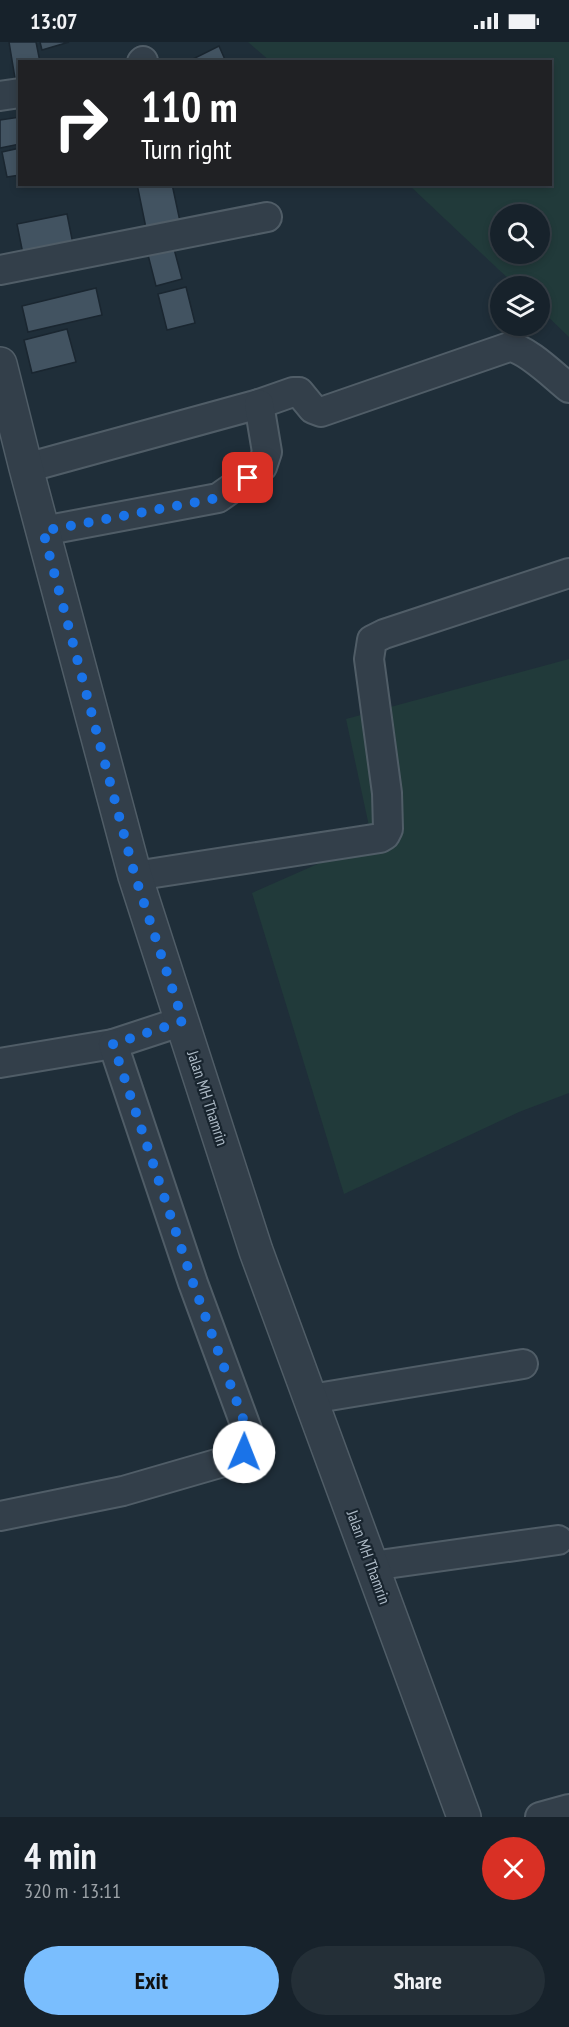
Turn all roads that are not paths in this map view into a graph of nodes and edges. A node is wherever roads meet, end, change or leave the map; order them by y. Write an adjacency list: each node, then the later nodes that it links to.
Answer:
1 (18, 93): 2 (street)
2 (0, 96)
3 (267, 217): 4 (street)
4 (0, 270)
5 (0, 364): 8 (street, Jalan MH Thamrin)
6 (569, 388): 7 (street)
7 (260, 404): 8 (street); 9 (street)
8 (26, 468): 9 (street, Jalan MH Thamrin)
9 (43, 531): 11 (street, Jalan MH Thamrin)
10 (569, 573): 11 (street)
11 (135, 876): 12 (street, Jalan MH Thamrin)
12 (183, 1021): 13 (street); 16 (street, Jalan MH Thamrin)
13 (113, 1044): 14 (street); 17 (street)
14 (0, 1063)
15 (524, 1364): 16 (street)
16 (311, 1399): 19 (street, Jalan MH Thamrin)
17 (0, 1516)
18 (558, 1540): 19 (street)
19 (372, 1566): 21 (street, Jalan MH Thamrin)
20 (569, 1809): 22 (street)
21 (465, 1817)
22 (540, 1817)

